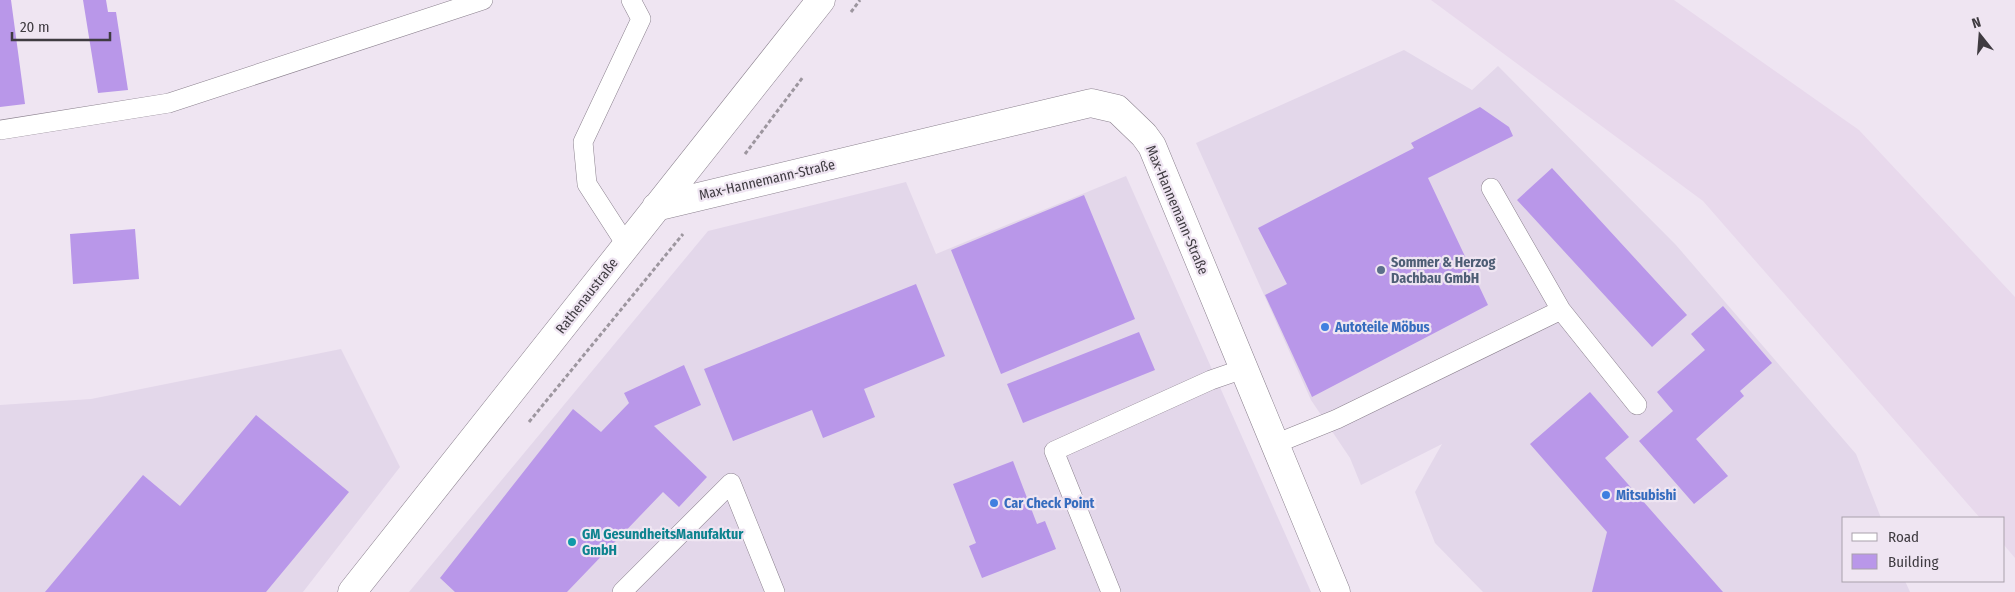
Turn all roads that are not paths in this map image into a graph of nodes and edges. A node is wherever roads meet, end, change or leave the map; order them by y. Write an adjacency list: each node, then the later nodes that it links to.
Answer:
1 (483, 0): 4 (lane)
2 (631, 0): 7 (lane)
3 (821, 0): 6 (street, Rathenaustraße)
4 (0, 130)
5 (1491, 188): 8 (lane)
6 (656, 207): 7 (street, Rathenaustraße); 9 (street, Max-Hannemann-Straße)
7 (627, 246): 12 (street, Rathenaustraße)
8 (1561, 310): 10 (lane); 11 (lane)
9 (1243, 369): 11 (street, Max-Hannemann-Straße); 15 (lane)
10 (1637, 405)
11 (1275, 444): 16 (street, Max-Hannemann-Straße)
12 (352, 592)
13 (622, 592): 14 (lane)
14 (775, 592)
15 (1110, 592)
16 (1336, 592)

